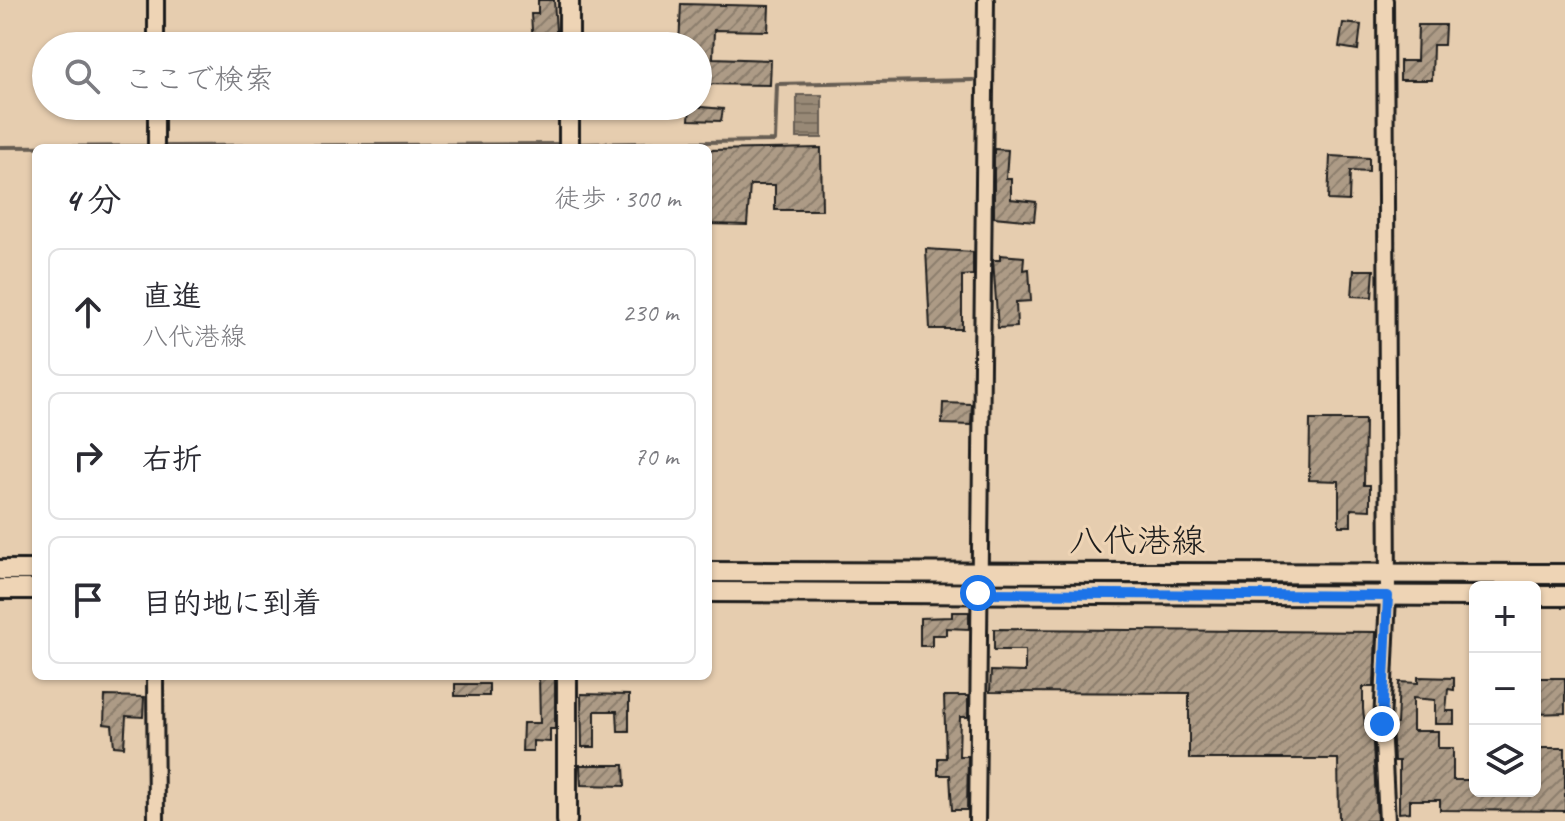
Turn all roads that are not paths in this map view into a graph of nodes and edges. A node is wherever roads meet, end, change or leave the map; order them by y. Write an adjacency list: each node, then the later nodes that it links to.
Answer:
1 (156, 0): 5 (street)
2 (569, 0): 6 (main road)
3 (986, 0): 14 (street)
4 (1385, 0): 15 (street)
5 (156, 32)
6 (569, 32)
7 (156, 120): 9 (street)
8 (569, 120): 10 (main road)
9 (156, 144)
10 (569, 144)
11 (0, 570): 12 (main road)
12 (32, 570)
13 (712, 572): 14 (main road, 八代港線)
14 (978, 572): 15 (main road, 八代港線); 20 (street)
15 (1387, 573): 16 (main road, 八代港線); 21 (street)
16 (1565, 574)
17 (0, 589): 18 (main road)
18 (32, 589)
19 (712, 592): 20 (main road, 八代港線)
20 (978, 593): 21 (main road, 八代港線); 29 (street)
21 (1388, 596): 22 (main road, 八代港線); 30 (street)
22 (1469, 596)
23 (1541, 596): 24 (main road)
24 (1565, 596)
25 (155, 680): 27 (street)
26 (567, 680): 28 (main road)
27 (156, 821)
28 (567, 821)
29 (977, 821)
30 (1387, 821)

